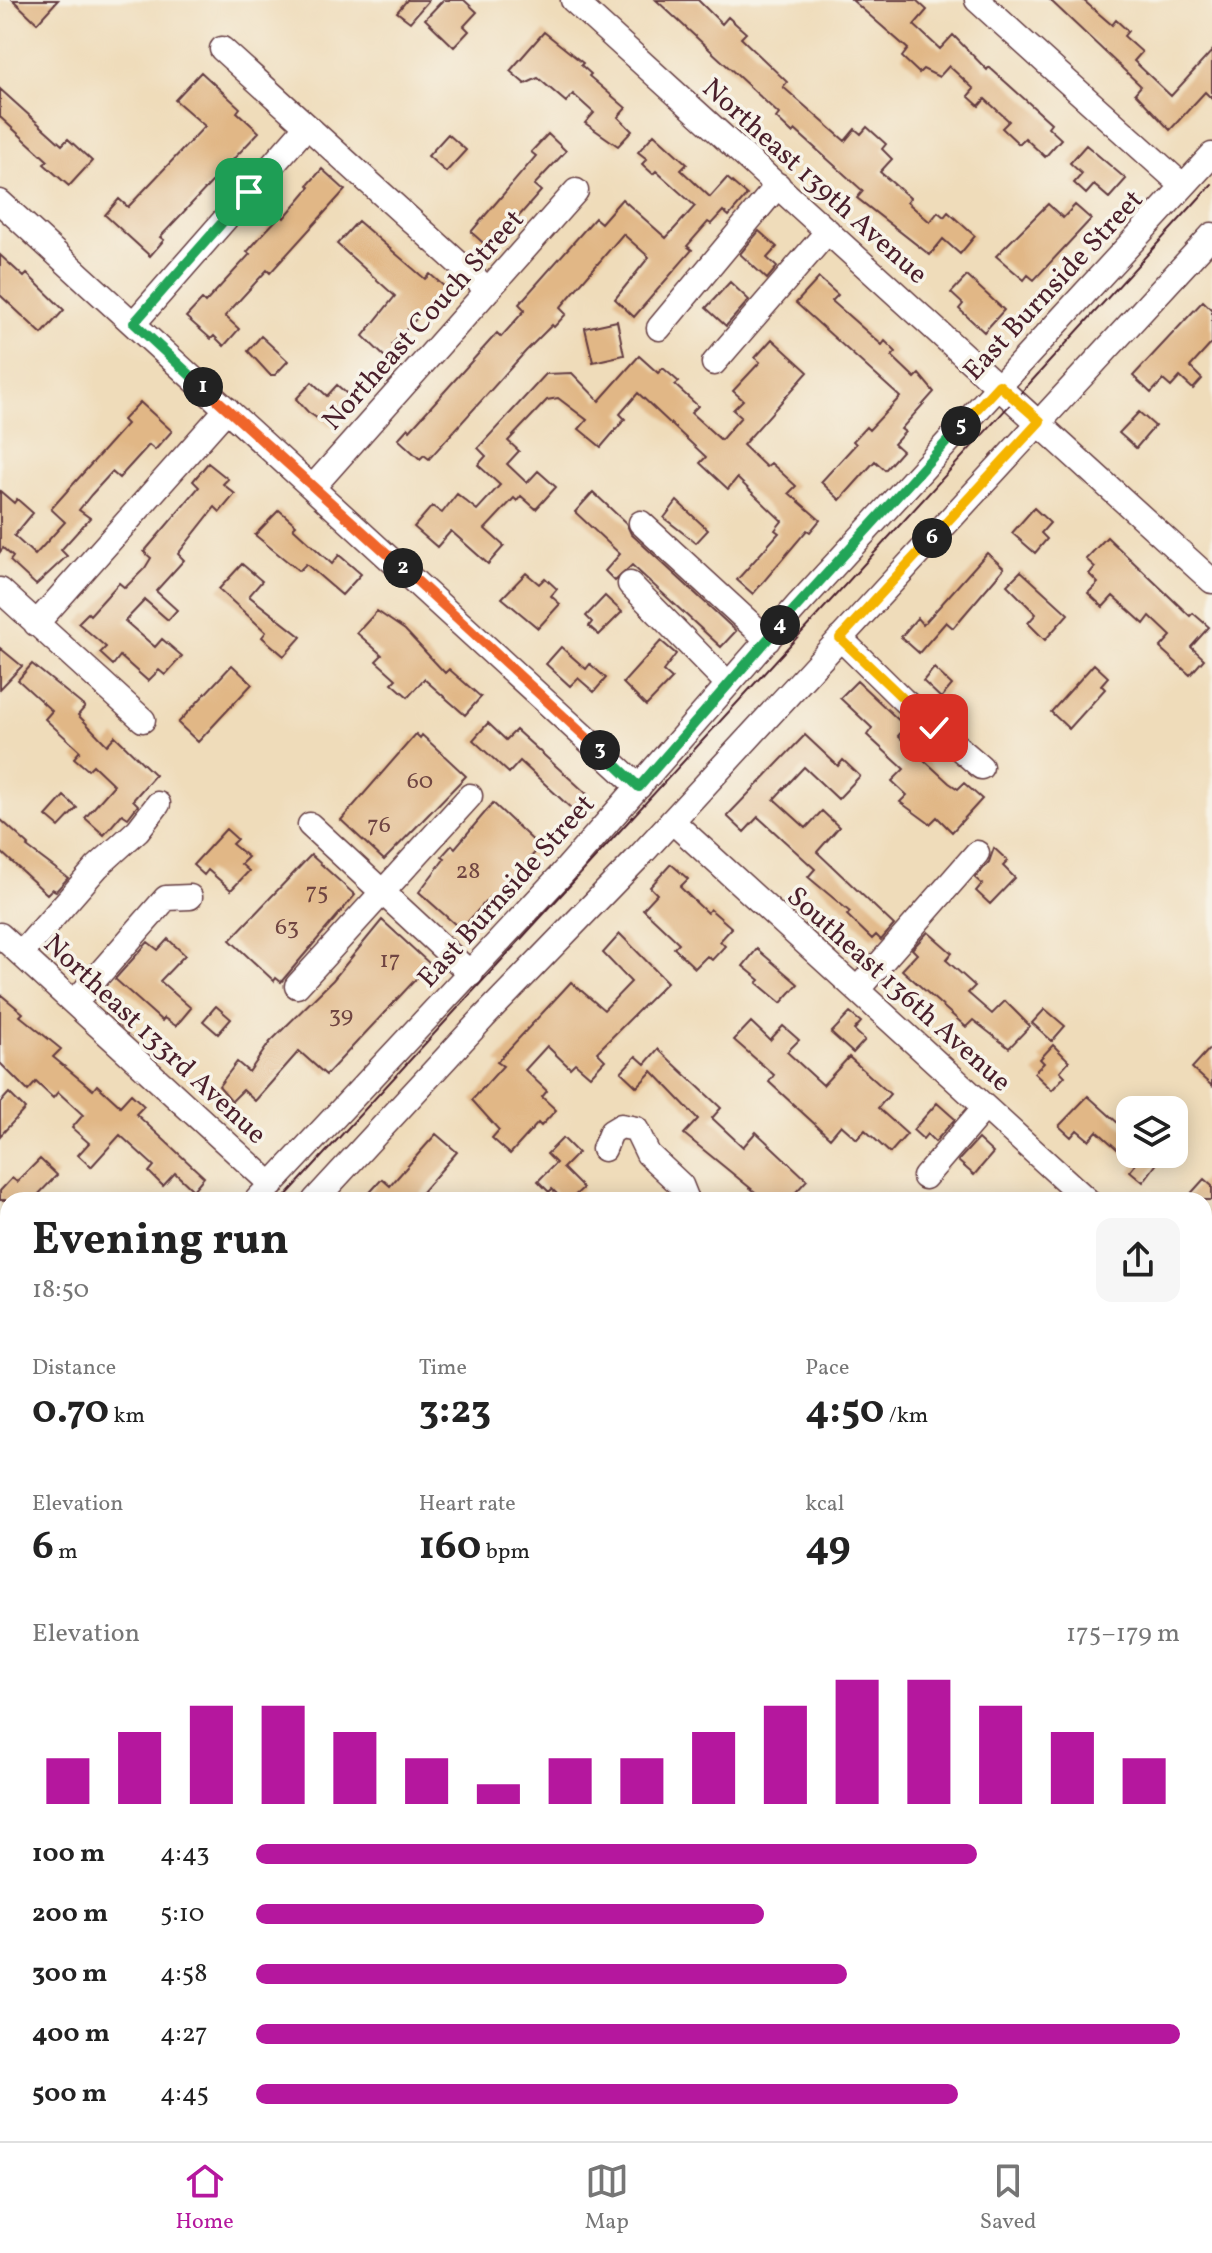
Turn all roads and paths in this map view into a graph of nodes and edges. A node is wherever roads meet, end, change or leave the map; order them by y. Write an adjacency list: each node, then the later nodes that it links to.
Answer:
1 (573, 0): 6 (street, Northeast 139th Avenue)
2 (977, 0): 7 (street)
3 (222, 49): 4 (street)
4 (306, 127): 12 (street); 13 (street)
5 (1212, 155): 7 (street, East Burnside Street)
6 (778, 185): 10 (street, Northeast 139th Avenue); 14 (street)
7 (1183, 186): 16 (street, East Burnside Street)
8 (576, 191): 12 (street, Northeast Couch Street)
9 (0, 202): 13 (street)
10 (828, 231): 15 (street); 16 (street, Northeast 139th Avenue)
11 (1212, 235): 18 (street)
12 (488, 290): 19 (street, Northeast Couch Street)
13 (134, 323): 17 (street)
14 (659, 328)
15 (714, 363)
16 (999, 385): 18 (street, Northeast 139th Avenue); 26 (street, East Burnside Street)
17 (227, 409): 19 (street); 24 (street)
18 (1040, 421): 21 (street, Northeast 139th Avenue); 25 (street)
19 (313, 487): 30 (street)
20 (641, 523): 26 (street)
21 (1209, 573)
22 (630, 584): 27 (street)
23 (0, 590): 24 (street)
24 (36, 624): 28 (street)
25 (840, 638): 29 (street); 33 (street)
26 (768, 640): 27 (street, East Burnside Street)
27 (728, 684): 30 (street, East Burnside Street)
28 (143, 720)
29 (981, 767)
30 (639, 787): 40 (street, East Burnside Street)
31 (470, 796): 36 (street)
32 (158, 804): 39 (street)
33 (672, 821): 42 (street, Southeast 136th Avenue); 49 (street)
34 (310, 825): 36 (street)
35 (977, 853): 42 (street)
36 (383, 892): 40 (street); 41 (street)
37 (190, 897): 43 (street)
38 (0, 935): 39 (street, Northeast 133rd Avenue)
39 (21, 954): 43 (street, Northeast 133rd Avenue)
40 (471, 974): 48 (street, East Burnside Street)
41 (297, 986)
42 (857, 990): 44 (street, Southeast 136th Avenue)
43 (74, 1003): 47 (street, Northeast 133rd Avenue)
44 (985, 1107): 46 (street); 51 (street, Southeast 136th Avenue)
45 (604, 1149): 50 (street)
46 (925, 1177)
47 (264, 1192)
48 (266, 1192)
49 (322, 1192)
50 (684, 1192)
51 (1078, 1192)

